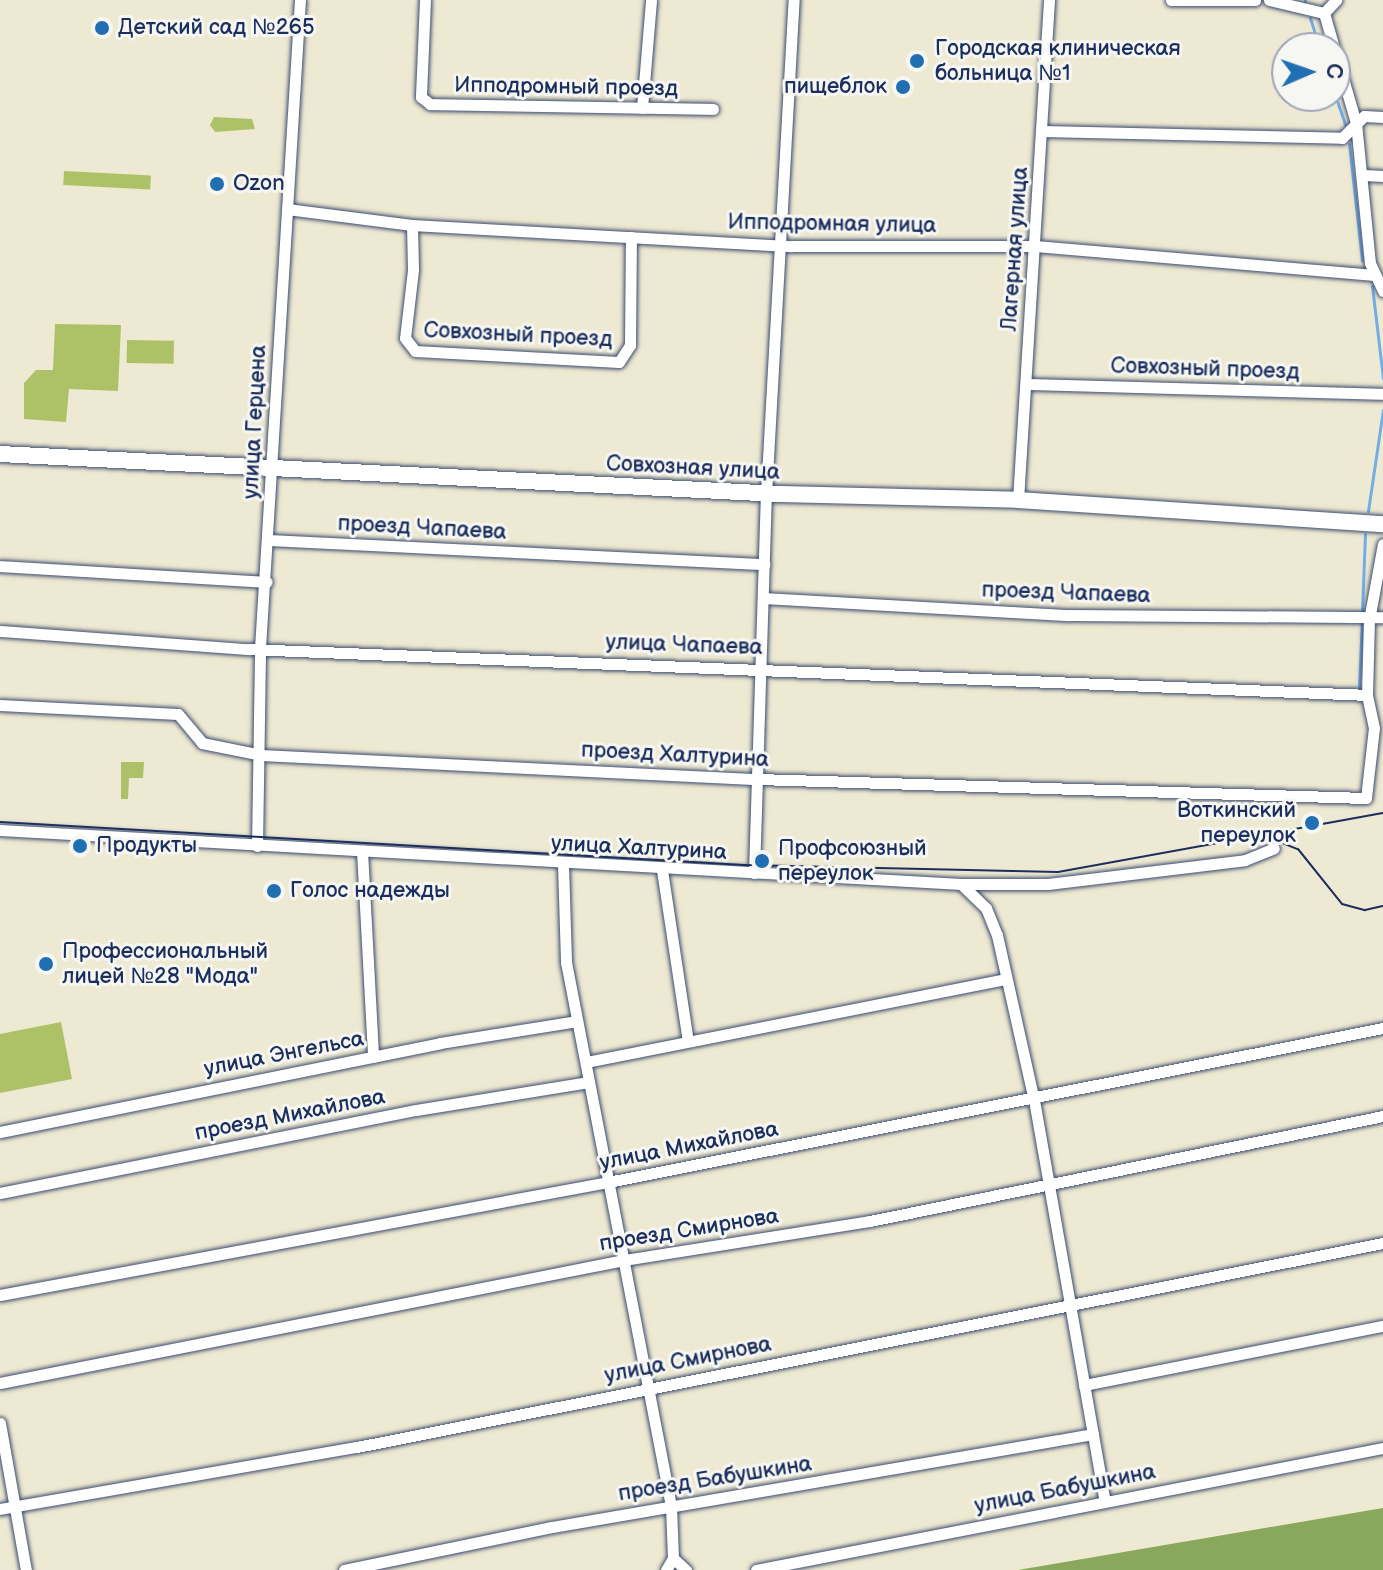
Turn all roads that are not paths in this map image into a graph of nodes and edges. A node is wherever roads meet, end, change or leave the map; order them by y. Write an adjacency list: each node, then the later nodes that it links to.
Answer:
1 (300, 0): 20 (street, улица Герцена)
2 (425, 0): 13 (street, Ипподромный проезд)
3 (651, 0): 13 (street)
4 (794, 0): 23 (street)
5 (1049, 0): 17 (street, Лагерная улица)
6 (1171, 0): 7 (street)
7 (1255, 0)
8 (1269, 0): 10 (street)
9 (1336, 0): 10 (street)
10 (1324, 13): 11 (street)
11 (1330, 32)
12 (1351, 105): 16 (street)
13 (642, 108): 14 (street, Ипподромный проезд)
14 (713, 109)
15 (1383, 117): 16 (street)
16 (1356, 123): 17 (street); 18 (street)
17 (1042, 131): 24 (street, Лагерная улица)
18 (1364, 175): 19 (street); 25 (street)
19 (1383, 176)
20 (287, 209): 21 (street, Ипподромная улица); 30 (street, улица Герцена)
21 (412, 225): 22 (street, Ипподромная улица); 22 (street, Совхозный проезд)
22 (631, 237): 23 (street, Ипподромная улица)
23 (779, 246): 24 (street, Ипподромная улица); 31 (street)
24 (1035, 246): 25 (street, Ипподромная улица); 27 (street, Лагерная улица)
25 (1375, 275): 26 (street)
26 (1383, 291)
27 (1026, 384): 28 (street, Совхозный проезд); 32 (street, Лагерная улица)
28 (1383, 394)
29 (0, 454): 30 (street, Совхозная улица)
30 (272, 466): 31 (street, Совхозная улица); 34 (street, улица Герцена)
31 (766, 494): 32 (street, Совхозная улица); 36 (street)
32 (1018, 500): 33 (street, Совхозная улица)
33 (1383, 524)
34 (269, 540): 36 (street, проезд Чапаева); 38 (street, улица Герцена)
35 (1383, 544): 41 (street)
36 (764, 564): 39 (street)
37 (0, 566): 38 (street)
38 (267, 582): 43 (street, улица Герцена)
39 (763, 598): 41 (street, проезд Чапаева); 44 (street)
40 (1383, 617): 41 (street)
41 (1369, 620): 45 (street)
42 (0, 631): 43 (street, улица Чапаева)
43 (260, 648): 44 (street, улица Чапаева); 48 (street, улица Герцена)
44 (761, 668): 45 (street, улица Чапаева); 49 (street)
45 (1367, 695): 47 (street)
46 (0, 705): 48 (street, проезд Халтурина)
47 (1378, 728): 49 (street, проезд Халтурина)
48 (261, 755): 49 (street, проезд Халтурина); 51 (street, улица Герцена)
49 (757, 779): 56 (street)
50 (0, 830): 51 (street, улица Халтурина)
51 (257, 846): 53 (street, улица Халтурина)
52 (1274, 848): 57 (street, улица Халтурина)
53 (362, 851): 54 (street, улица Халтурина); 62 (street)
54 (563, 865): 55 (street, улица Халтурина); 59 (street)
55 (662, 870): 56 (street, улица Халтурина); 61 (street)
56 (754, 873): 57 (street, улица Халтурина)
57 (961, 884): 58 (street)
58 (1006, 979): 61 (street); 65 (street)
59 (577, 1021): 62 (street, улица Энгельса); 63 (street)
60 (1383, 1028): 65 (street, улица Михайлова)
61 (688, 1041): 63 (street)
62 (373, 1057): 67 (street, улица Энгельса)
63 (586, 1062): 64 (street)
64 (589, 1082): 69 (street); 70 (street, проезд Михайлова)
65 (1034, 1100): 68 (street); 69 (street, улица Михайлова)
66 (1383, 1116): 68 (street, проезд Смирнова)
67 (0, 1132)
68 (1048, 1181): 72 (street, проезд Смирнова); 74 (street)
69 (608, 1182): 72 (street); 73 (street, улица Михайлова)
70 (0, 1193)
71 (1383, 1243): 74 (street, улица Смирнова)
72 (624, 1260): 76 (street, проезд Смирнова); 78 (street)
73 (0, 1295)
74 (1070, 1305): 77 (street); 78 (street, улица Смирнова)
75 (1383, 1326): 77 (street)
76 (0, 1383)
77 (1084, 1385): 80 (street)
78 (646, 1389): 83 (street, улица Смирнова); 84 (street)
79 (0, 1423): 83 (street)
80 (1093, 1434): 82 (street); 84 (street, проезд Бабушкина)
81 (1383, 1448): 82 (street, улица Бабушкина)
82 (1105, 1501): 87 (street, улица Бабушкина)
83 (15, 1506): 85 (street, улица Смирнова); 88 (street)
84 (671, 1506): 86 (street); 89 (street, проезд Бабушкина)
85 (0, 1509)
86 (673, 1558): 90 (street); 91 (street)
87 (776, 1569): 92 (street, улица Бабушкина)
88 (26, 1570)
89 (344, 1570)
90 (666, 1570)
91 (686, 1570)
92 (756, 1570)

